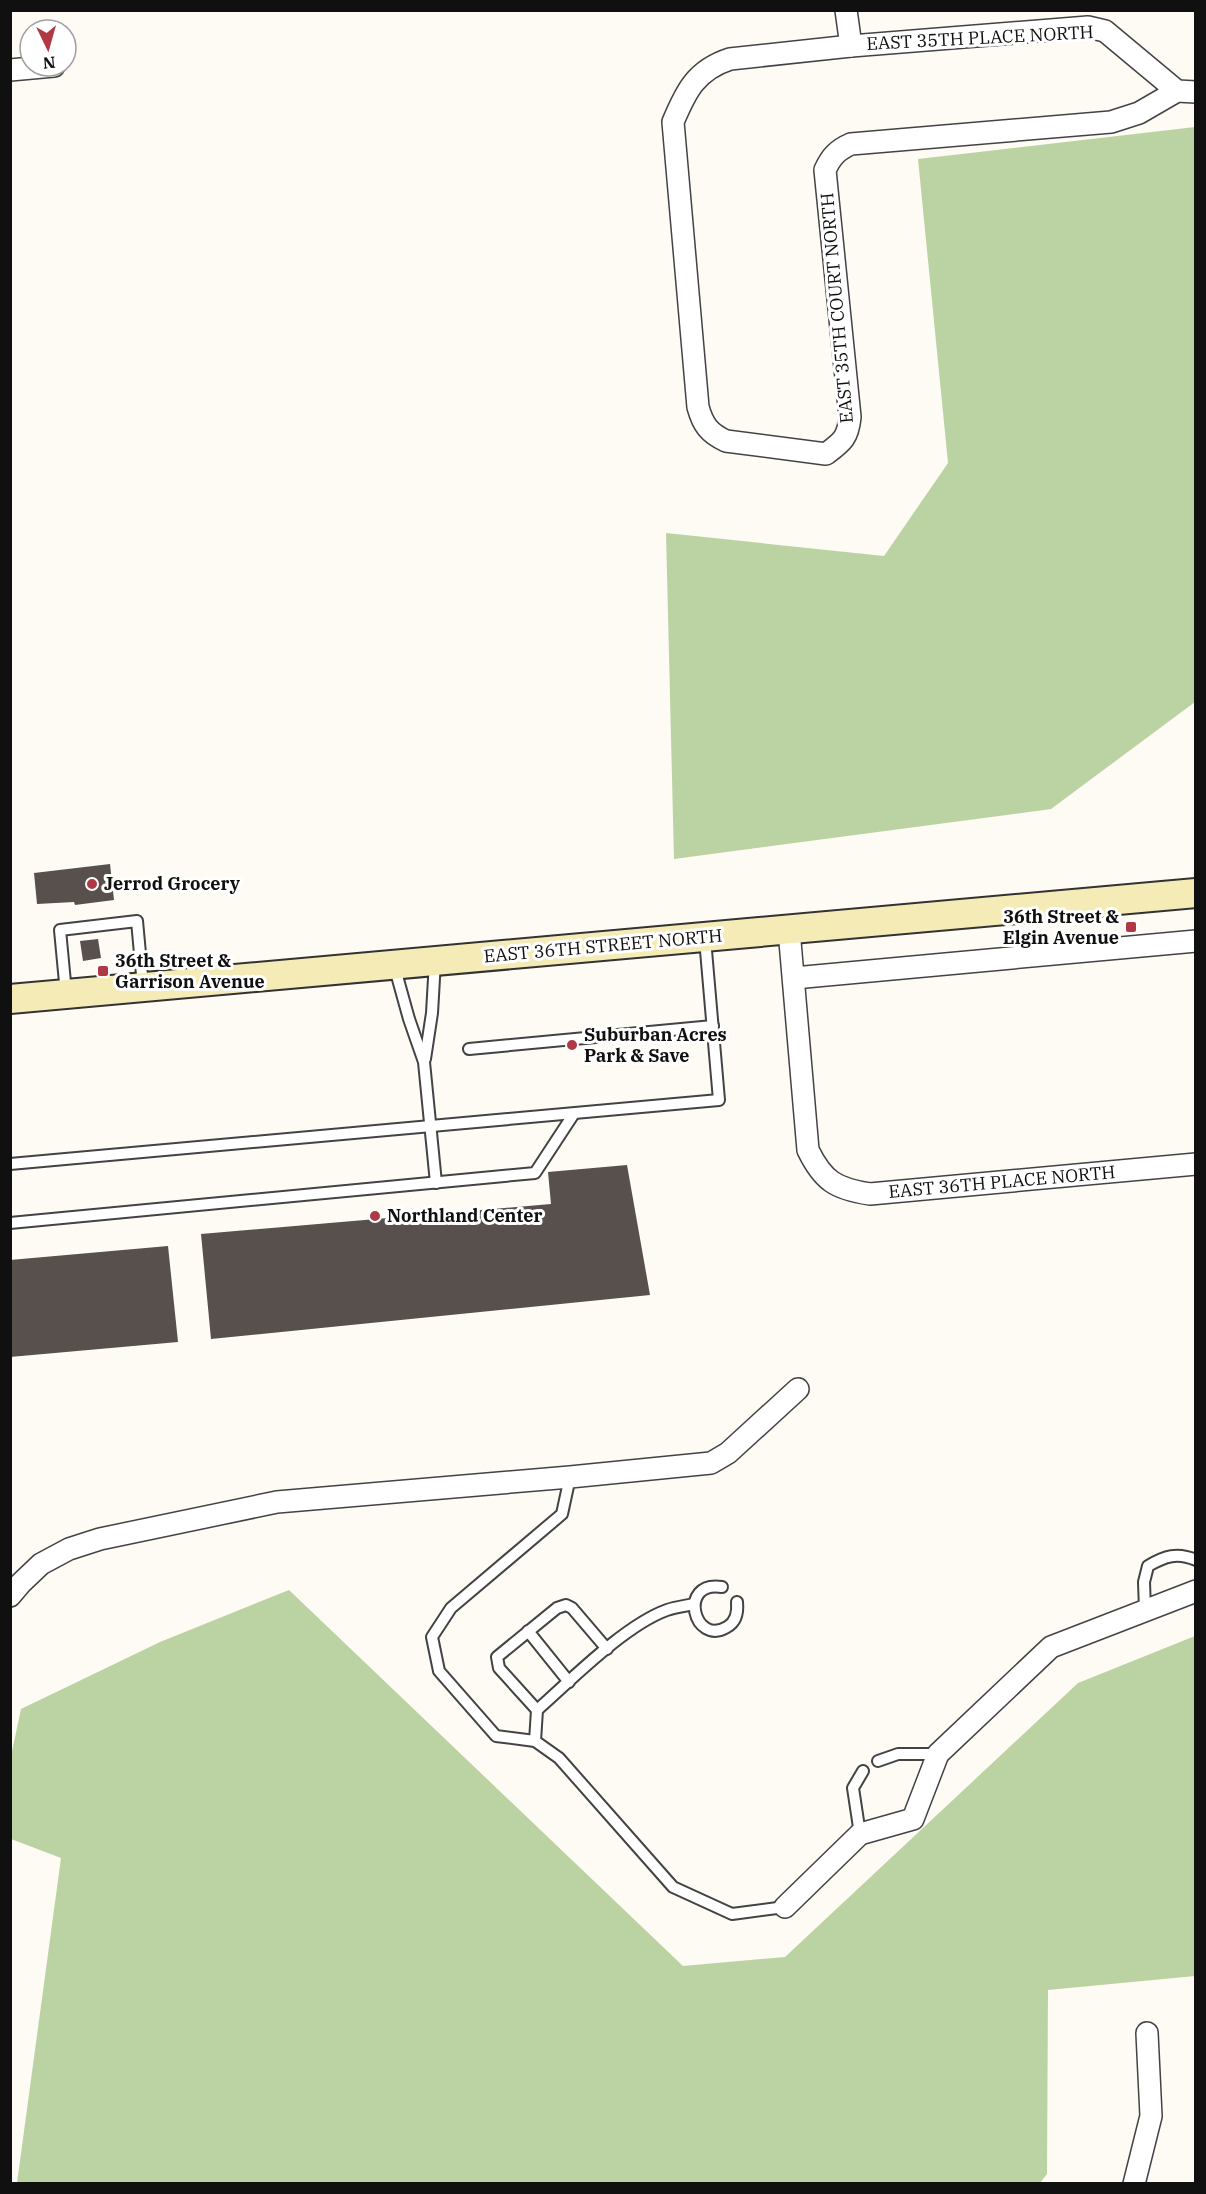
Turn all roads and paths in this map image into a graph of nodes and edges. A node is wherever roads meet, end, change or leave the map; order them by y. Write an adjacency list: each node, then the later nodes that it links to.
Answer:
1 (846, 10): 2 (street)
2 (851, 45): 3 (street, EAST 35TH PLACE NORTH); 3 (street, EAST 35TH COURT NORTH)
3 (1186, 91)
4 (1196, 893): 5 (main road, EAST 36TH STREET NORTH)
5 (789, 930): 6 (main road, EAST 36TH STREET NORTH); 10 (street)
6 (705, 937): 8 (main road, EAST 36TH STREET NORTH); 14 (lane)
7 (1196, 941): 10 (street)
8 (435, 960): 9 (main road, EAST 36TH STREET NORTH); 16 (lane)
9 (393, 964): 11 (main road, EAST 36TH STREET NORTH); 16 (lane)
10 (794, 978): 20 (street, EAST 36TH PLACE NORTH)
11 (143, 987): 12 (main road, EAST 36TH STREET NORTH); 12 (lane)
12 (66, 993): 13 (main road, EAST 36TH STREET NORTH)
13 (10, 999)
14 (713, 1026): 15 (lane); 17 (lane)
15 (469, 1049)
16 (424, 1062): 18 (lane)
17 (573, 1114): 18 (lane); 21 (lane)
18 (431, 1125): 19 (lane); 21 (lane)
19 (10, 1164)
20 (1196, 1164)
21 (436, 1183): 22 (lane)
22 (10, 1223)
23 (798, 1389): 24 (street)
24 (570, 1478): 28 (street); 36 (lane)
25 (1196, 1560): 31 (lane)
26 (722, 1587): 30 (lane)
27 (1196, 1591): 31 (street)
28 (10, 1596)
29 (737, 1602): 30 (lane)
30 (694, 1604): 33 (lane)
31 (1145, 1610): 37 (street)
32 (528, 1631): 33 (lane); 34 (lane); 35 (lane)
33 (607, 1649): 34 (lane)
34 (569, 1682): 35 (lane)
35 (537, 1710): 36 (lane)
36 (535, 1741): 41 (lane)
37 (938, 1754): 38 (lane); 40 (street)
38 (878, 1761)
39 (863, 1771): 40 (lane)
40 (860, 1834): 41 (street)
41 (785, 1907)
42 (1147, 2033): 43 (street)
43 (1134, 2184)

